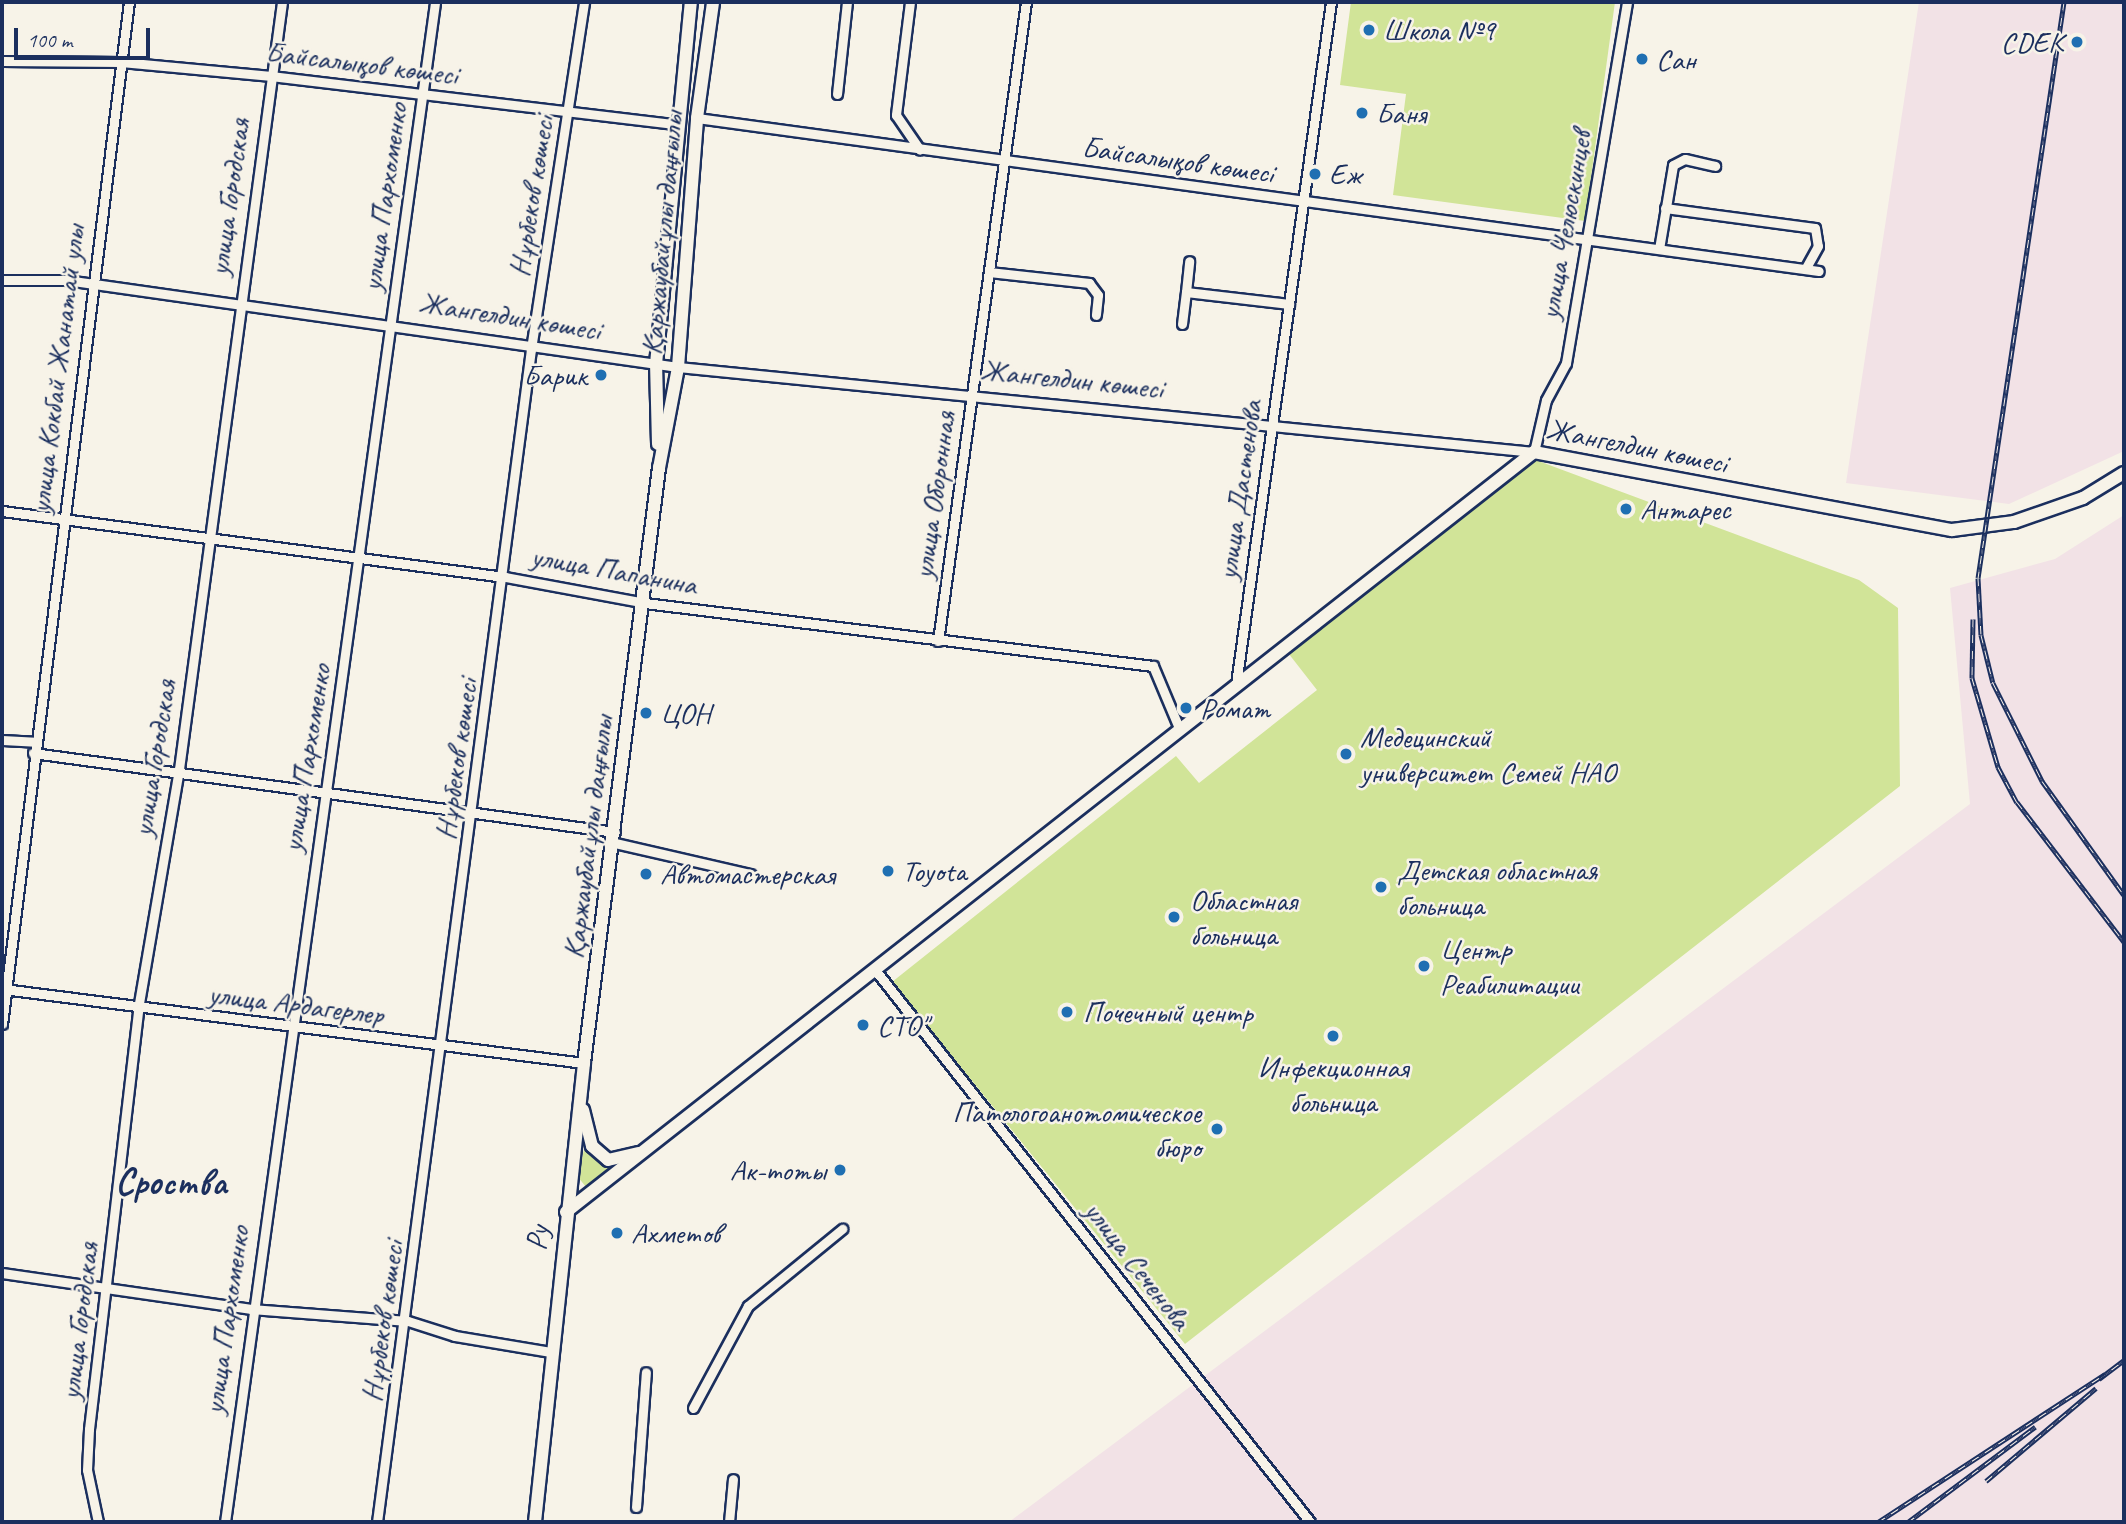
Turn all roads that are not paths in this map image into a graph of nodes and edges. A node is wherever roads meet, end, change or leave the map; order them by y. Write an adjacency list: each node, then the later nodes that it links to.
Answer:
1 (129, 2): 13 (street, улица Кокбай Жанатай улы)
2 (282, 2): 14 (street, улица Городская)
3 (435, 2): 16 (street, улица Пархоменко)
4 (584, 2): 17 (street, Нұрбеков көшесі)
5 (691, 2): 19 (highway, Қаржаубайұлы даңғылы)
6 (713, 2): 18 (highway, Қаржаубайұлы даңғылы)
7 (847, 2): 15 (street)
8 (910, 2): 20 (street)
9 (1026, 2): 21 (street, улица Оборонная)
10 (1331, 2): 23 (street, улица Дастенова)
11 (1627, 2): 25 (street, улица Челюскинцев)
12 (2, 61): 13 (street, Байсалықов көшесі)
13 (121, 62): 14 (street, Байсалықов көшесі); 32 (street, улица Кокбай Жанатай улы)
14 (271, 76): 16 (street, Байсалықов көшесі); 35 (street, улица Городская)
15 (837, 94)
16 (424, 96): 17 (street, Байсалықов көшесі); 38 (street, улица Пархоменко)
17 (569, 112): 19 (street, Байсалықов көшесі); 39 (street, Нұрбеков көшесі)
18 (697, 118): 20 (street, Байсалықов көшесі); 41 (highway, Қаржаубайұлы даңғылы)
19 (674, 124): 40 (highway, Қаржаубайұлы даңғылы)
20 (920, 150): 21 (street, Байсалықов көшесі)
21 (1004, 162): 23 (street, Байсалықов көшесі); 30 (street, улица Оборонная)
22 (1715, 166): 24 (street)
23 (1302, 202): 25 (street, Байсалықов көшесі); 34 (street, улица Дастенова)
24 (1665, 208): 26 (street); 28 (street)
25 (1588, 240): 26 (street, Байсалықов көшесі); 44 (street, улица Челюскинцев)
26 (1659, 250): 28 (street, Байсалықов көшесі)
27 (1189, 261): 33 (street)
28 (1805, 269): 29 (street, Байсалықов көшесі)
29 (1819, 271)
30 (989, 272): 36 (street); 42 (street, улица Оборонная)
31 (2, 280): 32 (street, Жангелдин көшесі)
32 (91, 287): 35 (street, Жангелдин көшесі); 48 (street, улица Кокбай Жанатай улы)
33 (1185, 292): 34 (street); 37 (street)
34 (1289, 303): 43 (street, улица Дастенова)
35 (238, 304): 38 (street, Жангелдин көшесі); 49 (street, улица Городская)
36 (1096, 315)
37 (1182, 324)
38 (391, 325): 39 (street, Жангелдин көшесі); 50 (street, улица Пархоменко)
39 (531, 349): 40 (street, Жангелдин көшесі); 51 (street, Нұрбеков көшесі)
40 (656, 364): 41 (street, Жангелдин көшесі); 45 (highway, Қаржаубайұлы даңғылы)
41 (678, 367): 42 (street, Жангелдин көшесі); 45 (highway, Қаржаубайұлы даңғылы)
42 (972, 396): 43 (street, Жангелдин көшесі); 53 (street, улица Оборонная)
43 (1273, 429): 44 (street, Жангелдин көшесі); 54 (street, улица Дастенова)
44 (1534, 452): 46 (highway, Жангелдин көшесі); 54 (highway)
45 (659, 468): 52 (highway, Қаржаубайұлы даңғылы)
46 (2124, 473)
47 (2, 511): 48 (street, улица Папанина)
48 (63, 520): 49 (street, улица Папанина); 57 (street, улица Кокбай Жанатай улы)
49 (209, 540): 50 (street, улица Папанина); 59 (street, улица Городская)
50 (359, 558): 51 (street, улица Папанина); 60 (street, улица Пархоменко)
51 (505, 577): 52 (street, улица Папанина); 61 (street, Нұрбеков көшесі)
52 (645, 603): 53 (street, улица Папанина); 62 (highway, Қаржаубайұлы даңғылы)
53 (938, 641): 55 (street, улица Папанина)
54 (1236, 684): 55 (highway)
55 (1179, 728): 64 (highway)
56 (2, 740): 57 (street)
57 (35, 742): 58 (street, улица Кокбай Жанатай улы)
58 (33, 753): 59 (street); 65 (street, улица Кокбай Жанатай улы)
59 (179, 769): 60 (street); 66 (street, улица Городская)
60 (324, 791): 61 (street); 68 (street, улица Пархоменко)
61 (475, 810): 62 (street); 69 (street, Нұрбеков көшесі)
62 (615, 838): 63 (street); 70 (highway, Қаржаубайұлы даңғылы)
63 (750, 874)
64 (876, 971): 72 (highway); 91 (street, улица Сеченова)
65 (4, 989): 66 (street, улица Ардагерлер); 67 (street, улица Кокбай Жанатай улы)
66 (138, 1009): 68 (street, улица Ардагерлер); 78 (street, улица Городская)
67 (2, 1024)
68 (291, 1028): 69 (street, улица Ардагерлер); 79 (street, улица Пархоменко)
69 (440, 1048): 70 (street, улица Ардагерлер); 80 (street, Нұрбеков көшесі)
70 (584, 1063): 71 (highway, Қаржаубайұлы даңғылы)
71 (582, 1080): 72 (highway); 74 (highway, Қаржаубайұлы даңғылы)
72 (663, 1139): 73 (highway)
73 (598, 1188): 74 (highway); 76 (highway)
74 (566, 1212): 76 (highway, Ру)
75 (842, 1229): 83 (street)
76 (559, 1270): 81 (highway)
77 (2, 1273): 78 (street)
78 (109, 1286): 79 (street); 86 (street, улица Городская)
79 (251, 1309): 80 (street); 87 (street, улица Пархоменко)
80 (408, 1321): 81 (street); 88 (street, Нұрбеков көшесі)
81 (551, 1352): 89 (highway)
82 (646, 1372): 85 (street)
83 (693, 1408)
84 (733, 1479): 90 (street)
85 (636, 1507)
86 (98, 1522)
87 (225, 1522)
88 (377, 1522)
89 (536, 1522)
90 (729, 1522)
91 (1310, 1522)

